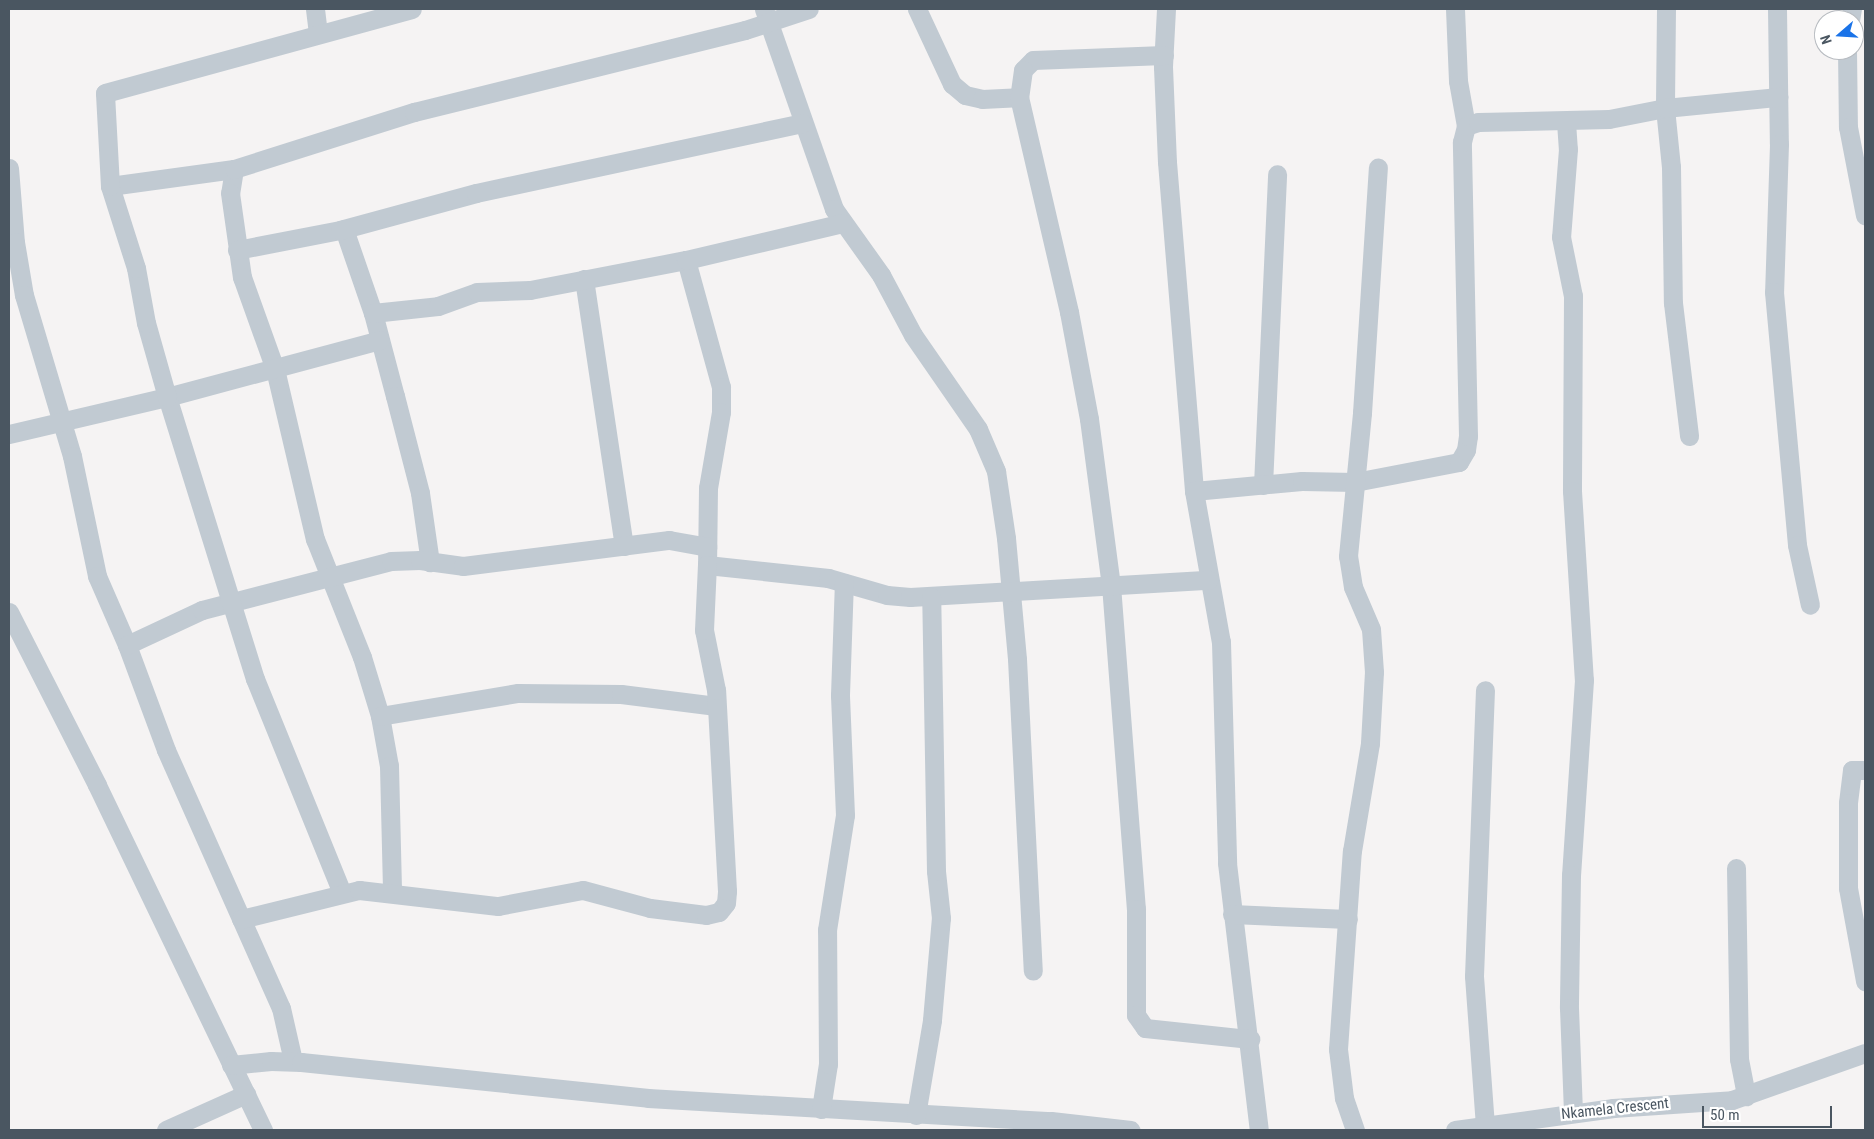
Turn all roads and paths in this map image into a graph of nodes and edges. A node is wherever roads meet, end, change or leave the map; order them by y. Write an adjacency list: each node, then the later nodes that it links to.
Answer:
1 (316, 9): 10 (street)
2 (412, 9): 10 (street)
3 (809, 9): 9 (street)
4 (917, 9): 13 (street)
5 (1166, 9): 11 (street)
6 (1455, 9): 18 (street)
7 (1666, 9): 15 (street)
8 (1777, 9): 14 (street)
9 (767, 16): 17 (street); 21 (street)
10 (318, 33): 23 (street)
11 (1164, 55): 13 (street); 39 (street)
12 (1847, 60): 24 (street)
13 (1019, 97): 46 (street)
14 (1778, 97): 15 (street); 50 (street)
15 (1665, 108): 16 (street); 36 (street)
16 (1566, 122): 18 (street); 72 (street)
17 (803, 123): 25 (street); 26 (street)
18 (1466, 126): 37 (street)
19 (9, 168): 34 (street)
20 (1378, 168): 37 (street)
21 (234, 169): 23 (street); 27 (street)
22 (1277, 174): 38 (street)
23 (110, 186): 33 (street)
24 (1865, 215)
25 (842, 223): 28 (street); 47 (street)
26 (344, 229): 27 (street); 30 (street)
27 (237, 250): 32 (street)
28 (686, 260): 29 (street); 41 (street)
29 (584, 279): 30 (street); 40 (street)
30 (373, 313): 31 (street)
31 (380, 340): 32 (street); 42 (street)
32 (275, 368): 33 (street); 43 (street)
33 (167, 397): 34 (street); 49 (street)
34 (60, 420): 35 (street); 52 (street)
35 (9, 434)
36 (1689, 436)
37 (1356, 482): 38 (street); 62 (street)
38 (1263, 485): 39 (street)
39 (1194, 492): 44 (street)
40 (624, 546): 41 (street); 42 (street)
41 (707, 556): 45 (street); 54 (street)
42 (430, 562): 43 (street)
43 (328, 575): 49 (street); 55 (street)
44 (1209, 580): 46 (street); 60 (street)
45 (844, 583): 48 (street); 71 (street)
46 (1111, 585): 47 (street); 65 (street)
47 (1012, 593): 48 (street); 63 (street)
48 (931, 596): 73 (street)
49 (230, 602): 52 (street); 58 (street)
50 (1810, 605)
51 (9, 612): 68 (street)
52 (127, 645): 61 (street)
53 (1485, 690): 74 (street)
54 (716, 706): 55 (street); 59 (street)
55 (380, 716): 59 (street)
56 (1865, 770): 64 (street)
57 (1736, 868): 70 (street)
58 (342, 893): 59 (street); 61 (street)
59 (392, 893)
60 (1232, 914): 62 (street); 65 (street)
61 (241, 919): 67 (street)
62 (1348, 919): 79 (street)
63 (1033, 971)
64 (1865, 981)
65 (1250, 1039): 78 (street)
66 (1865, 1053): 70 (street, Nkamela Crescent)
67 (293, 1062): 68 (street); 71 (street)
68 (231, 1065): 69 (street)
69 (246, 1094): 75 (street); 76 (street)
70 (1746, 1096): 72 (street, Nkamela Crescent)
71 (822, 1109): 73 (street)
72 (1574, 1113): 74 (street, Nkamela Crescent)
73 (916, 1115): 77 (street)
74 (1485, 1126): 80 (street, Nkamela Crescent)
75 (166, 1130)
76 (263, 1130)
77 (1130, 1130)
78 (1259, 1130)
79 (1355, 1130)
80 (1455, 1130)

